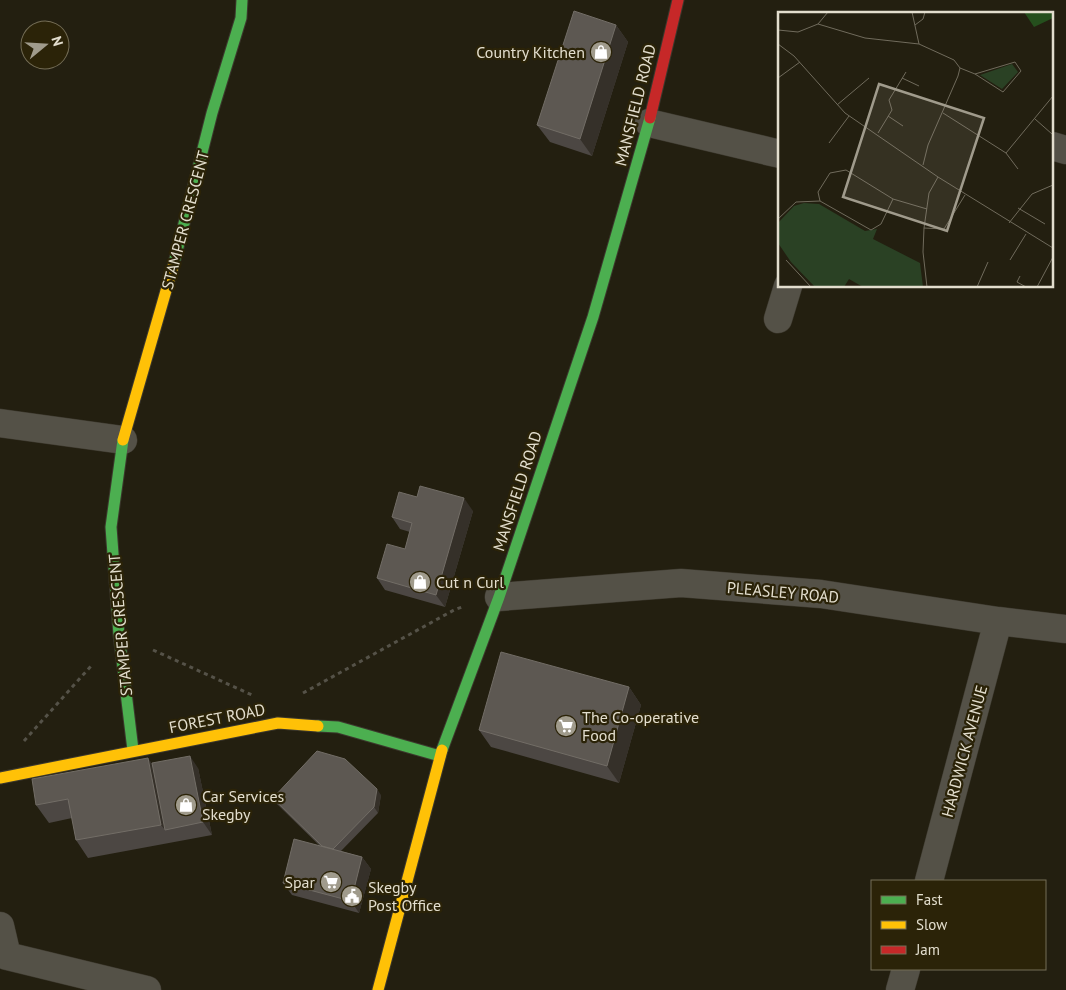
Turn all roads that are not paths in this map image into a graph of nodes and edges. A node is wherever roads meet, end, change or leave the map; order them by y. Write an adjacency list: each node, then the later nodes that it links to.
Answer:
1 (242, 0): 8 (street, STAMPER CRESCENT)
2 (678, 0): 3 (street, MANSFIELD ROAD)
3 (650, 124): 4 (street); 9 (street, MANSFIELD ROAD)
4 (778, 154)
5 (787, 288): 6 (street)
6 (778, 319)
7 (0, 423): 8 (street)
8 (123, 440): 12 (street, STAMPER CRESCENT)
9 (499, 597): 10 (street, PLEASLEY ROAD); 13 (street, MANSFIELD ROAD)
10 (998, 621): 11 (street, PLEASLEY ROAD); 15 (street, HARDWICK AVENUE)
11 (1066, 629)
12 (133, 750): 13 (street, FOREST ROAD); 14 (street, FOREST ROAD)
13 (440, 756): 19 (street, MANSFIELD ROAD)
14 (0, 778)
15 (929, 880)
16 (0, 926): 18 (street)
17 (906, 970): 20 (street)
18 (147, 990)
19 (378, 990)
20 (900, 990)

